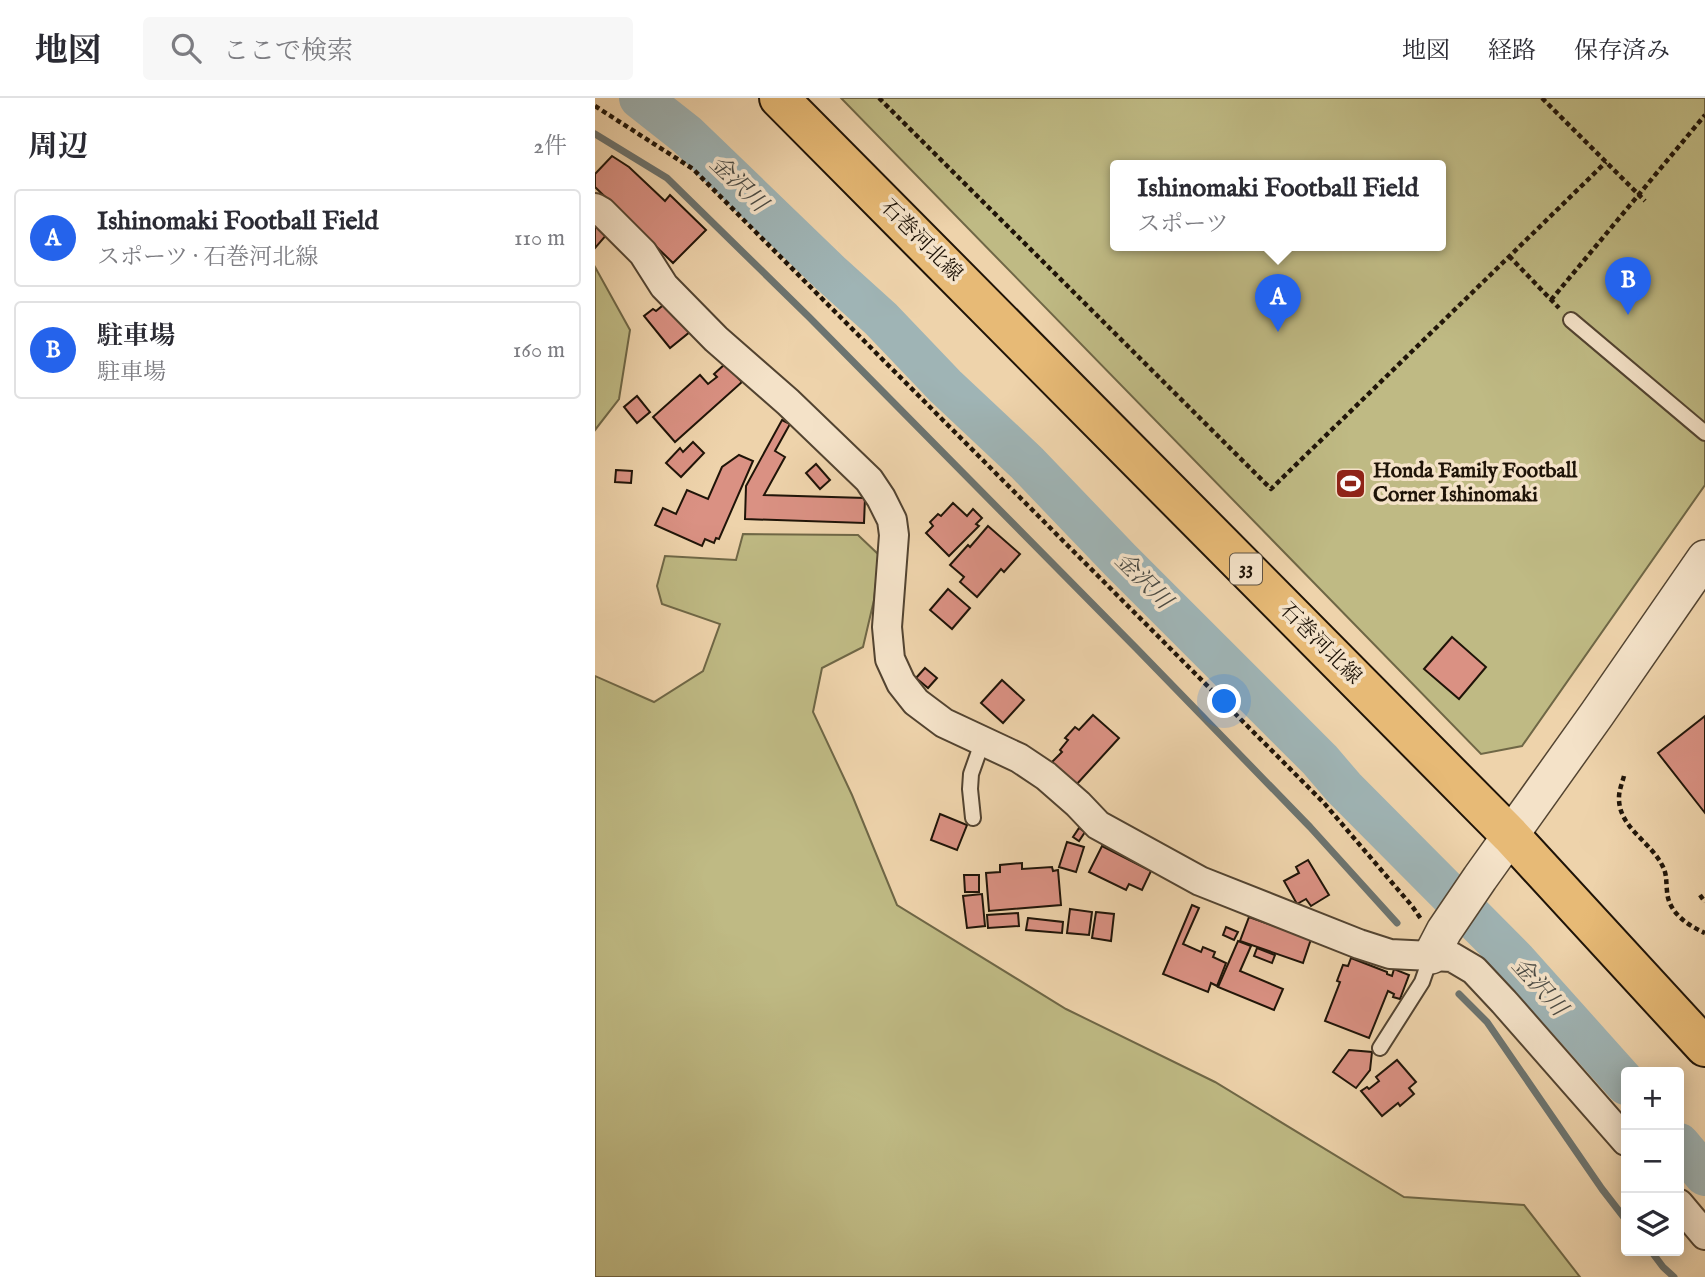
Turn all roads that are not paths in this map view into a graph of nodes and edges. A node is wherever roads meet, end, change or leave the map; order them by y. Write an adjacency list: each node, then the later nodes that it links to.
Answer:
1 (779, 98): 8 (main road, 石巻河北線 / 33)
2 (595, 208): 6 (street)
3 (1571, 320): 4 (lane)
4 (1705, 433)
5 (1705, 558): 8 (street)
6 (983, 740): 7 (lane); 9 (street)
7 (973, 818)
8 (1510, 835): 9 (street); 10 (main road, 石巻河北線 / 33)
9 (1437, 943): 11 (lane); 12 (street)
10 (1705, 1047)
11 (1380, 1048)
12 (1621, 1135)
13 (1684, 1210): 14 (street)
14 (1705, 1235)

